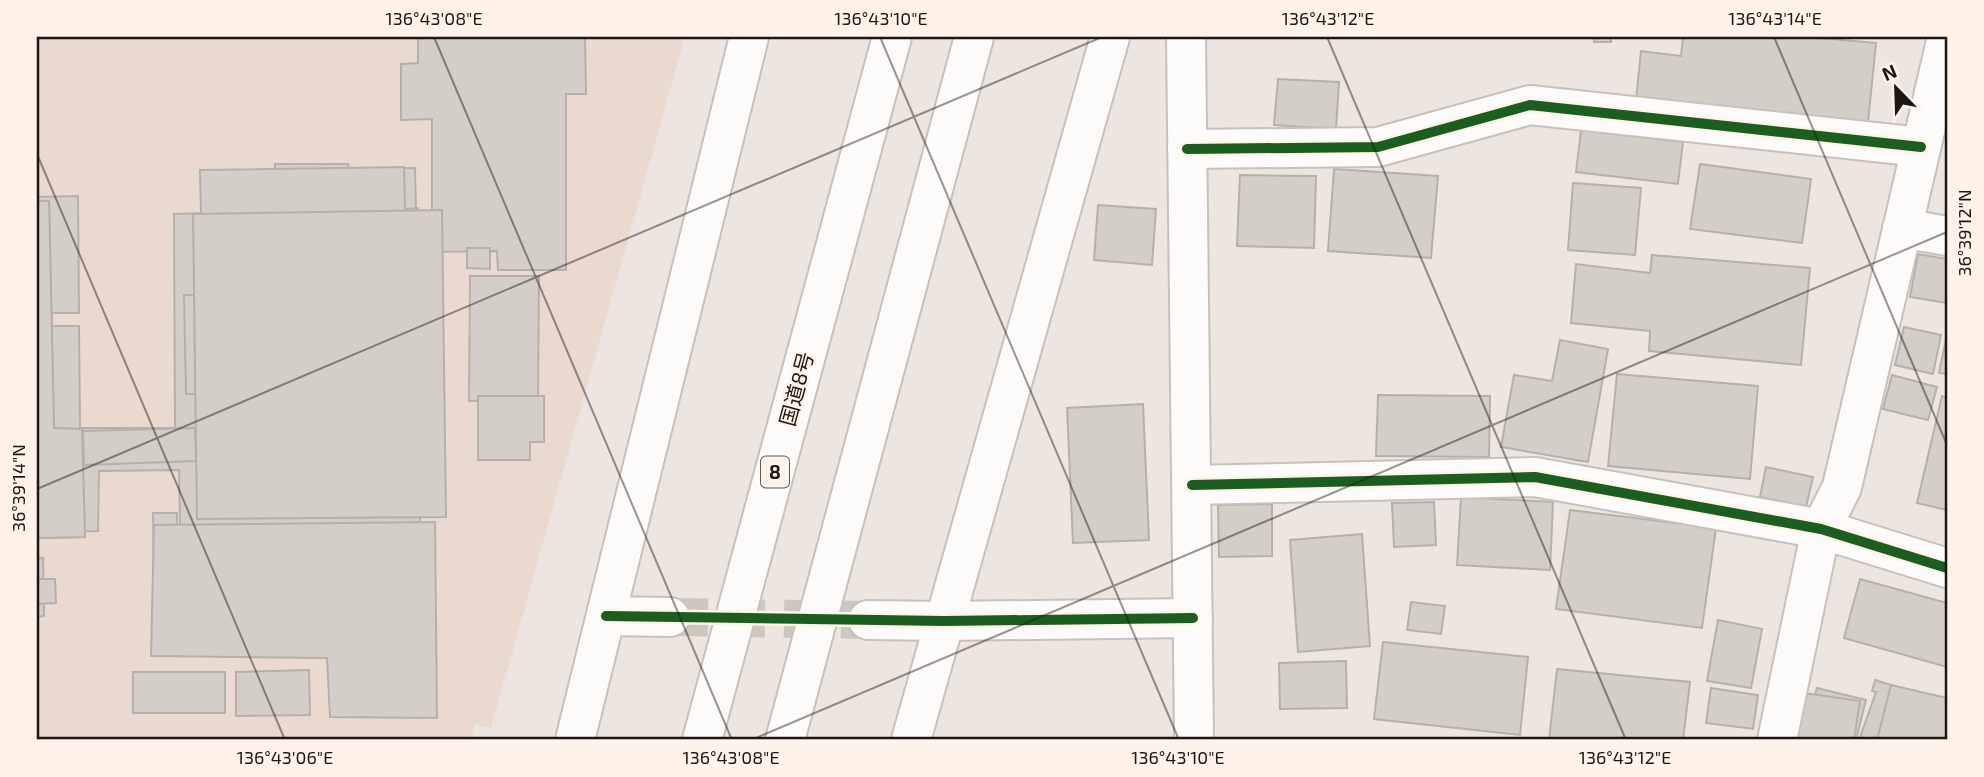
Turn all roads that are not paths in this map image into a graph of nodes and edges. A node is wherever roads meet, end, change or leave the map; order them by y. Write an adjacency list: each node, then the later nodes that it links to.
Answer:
1 (749, 37): 14 (main road)
2 (892, 37): 20 (main road, 国道8号 / 8)
3 (974, 37): 21 (main road)
4 (1110, 37): 18 (main road)
5 (1186, 37): 8 (main road)
6 (1947, 37): 7 (main road)
7 (1921, 147): 8 (main road); 9 (main road)
8 (1187, 149): 11 (main road)
9 (1902, 228): 10 (main road); 12 (main road)
10 (1947, 236)
11 (1192, 485): 12 (main road); 16 (main road)
12 (1821, 529): 13 (main road); 24 (main road)
13 (1947, 568)
14 (606, 616): 15 (main road); 19 (main road)
15 (670, 617)
16 (1193, 618): 18 (main road); 23 (main road)
17 (869, 620): 18 (main road)
18 (944, 621): 22 (main road)
19 (575, 740)
20 (702, 740)
21 (785, 740)
22 (911, 740)
23 (1194, 740)
24 (1777, 740)

